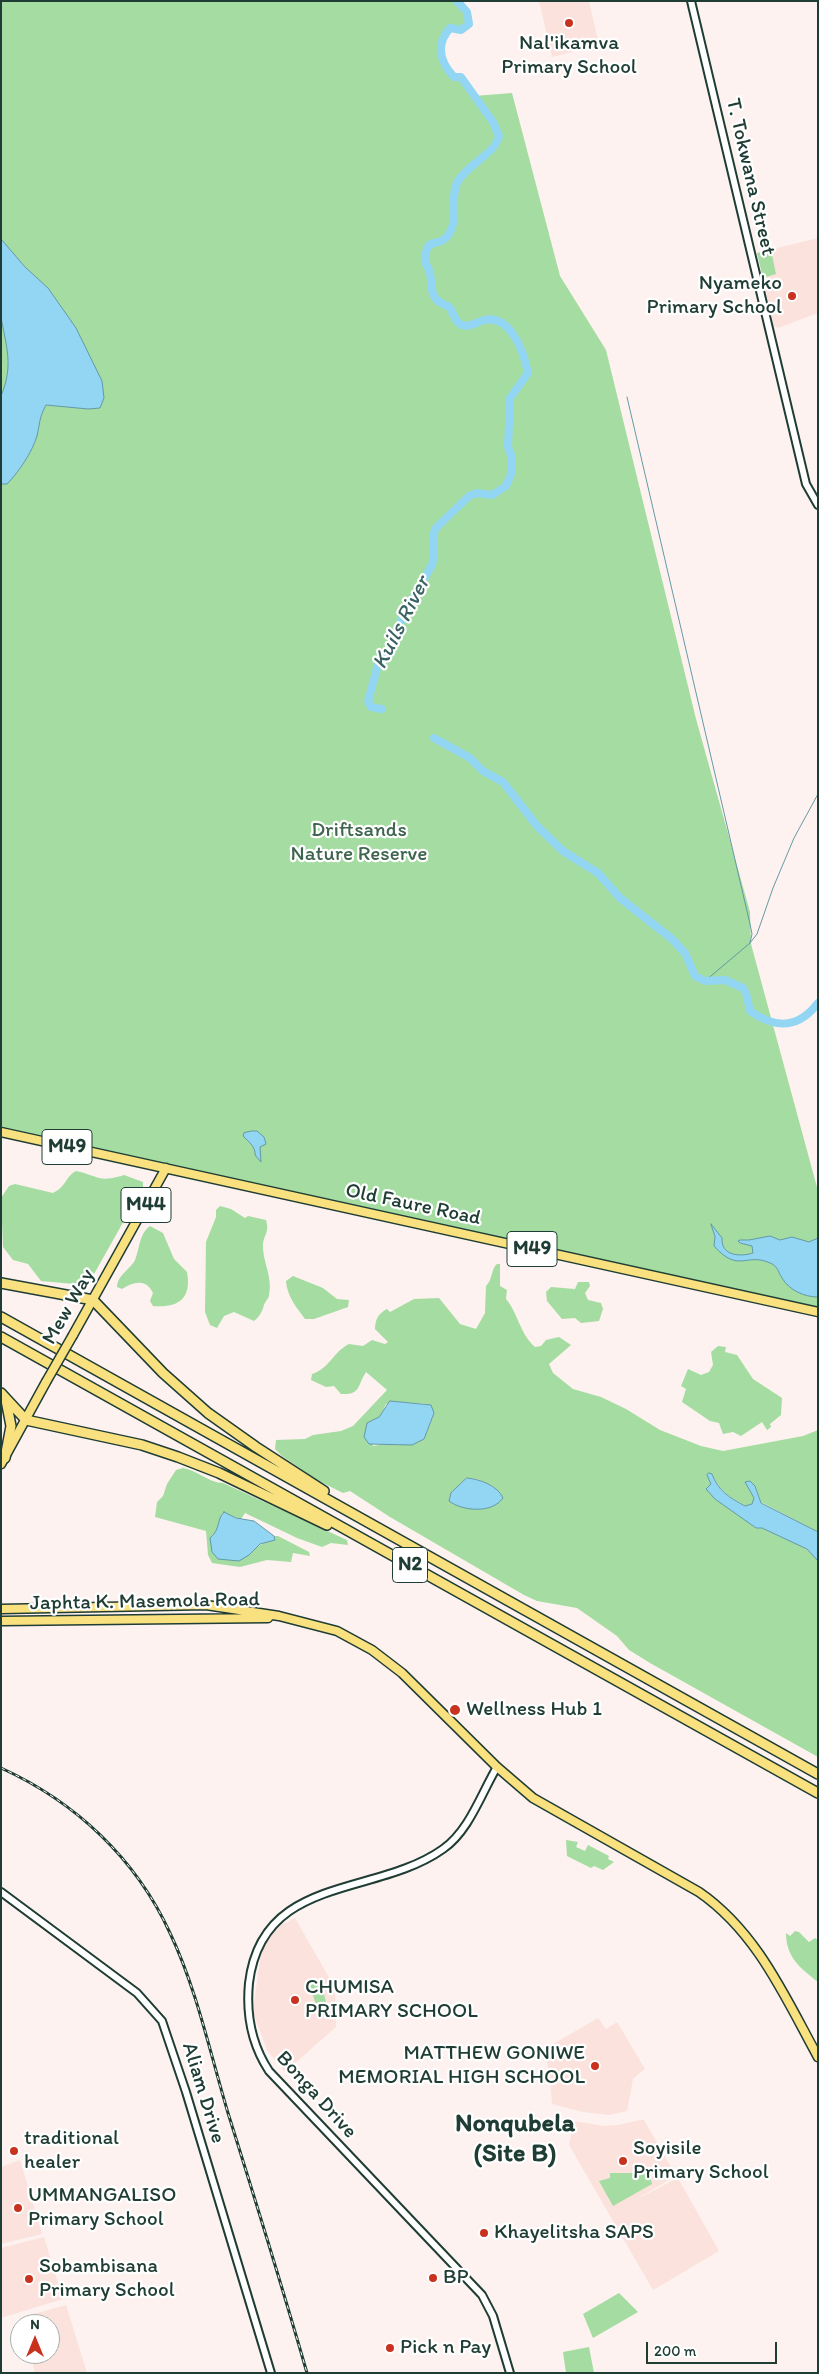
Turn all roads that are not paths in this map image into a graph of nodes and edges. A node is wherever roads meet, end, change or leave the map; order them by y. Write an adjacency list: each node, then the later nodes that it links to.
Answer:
1 (691, 1): 2 (street, T. Tokwana Street)
2 (818, 504)
3 (1, 1132): 4 (main road, Old Faure Road / M49)
4 (166, 1168): 6 (main road, Mew Way / M44); 7 (main road, Old Faure Road / M49)
5 (1, 1283): 6 (highway)
6 (94, 1300): 11 (main road, Mew Way / M44, bridge); 13 (highway)
7 (818, 1312)
8 (1, 1317): 13 (highway, N2)
9 (1, 1337): 14 (highway, N2)
10 (3, 1395): 11 (highway); 12 (highway)
11 (26, 1420): 12 (main road, Mew Way / M44); 14 (highway)
12 (3, 1461)
13 (389, 1534): 19 (highway, N2)
14 (360, 1537): 20 (highway, N2)
15 (1, 1608): 16 (main road, Japhta K. Masemola Road)
16 (290, 1618): 17 (main road, Japhta K. Masemola Road); 18 (main road, Japhta K. Masemola Road)
17 (1, 1621)
18 (497, 1768): 22 (main road, Japhta K. Masemola Road); 24 (street, Bonga Drive)
19 (818, 1774)
20 (818, 1793)
21 (1, 1892): 23 (street, Aliam Drive)
22 (818, 2056)
23 (271, 2373)
24 (510, 2373)

